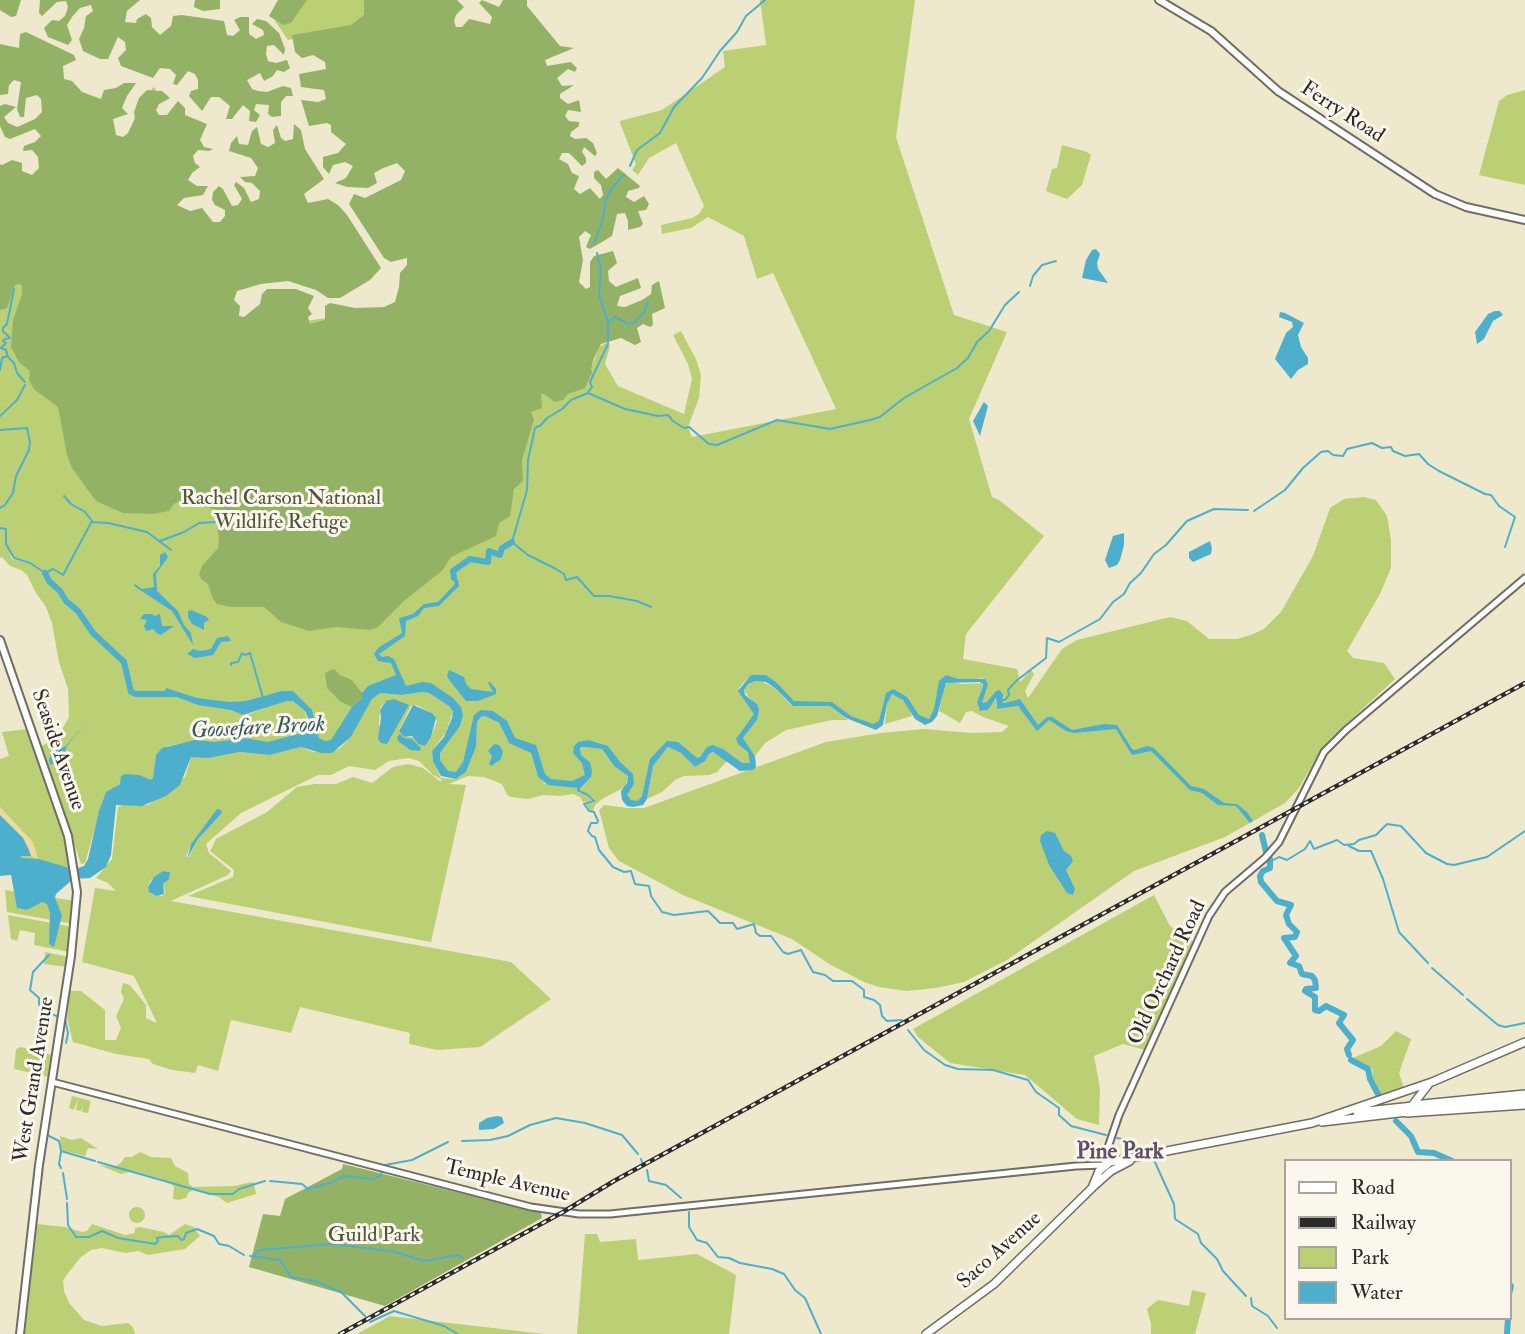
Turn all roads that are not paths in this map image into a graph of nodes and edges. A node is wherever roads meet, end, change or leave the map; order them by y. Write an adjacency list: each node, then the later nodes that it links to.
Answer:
1 (1159, 0): 2 (main road, Ferry Road)
2 (1525, 220)
3 (1525, 578): 15 (street, Old Orchard Road)
4 (0, 640): 5 (main road, Seaside Avenue)
5 (76, 874): 7 (main road, West Grand Avenue)
6 (1525, 1042): 8 (main road)
7 (52, 1082): 15 (street, Temple Avenue); 16 (main road, West Grand Avenue)
8 (1432, 1082): 9 (main road); 12 (main road)
9 (1410, 1090): 12 (main road); 13 (main road)
10 (1525, 1095): 12 (highway)
11 (1525, 1104): 12 (highway)
12 (1412, 1105): 13 (main road); 14 (main road)
13 (1329, 1117): 14 (main road)
14 (1312, 1123): 15 (main road, Saco Avenue)
15 (1103, 1170): 17 (main road, Saco Avenue)
16 (20, 1334)
17 (926, 1334)

